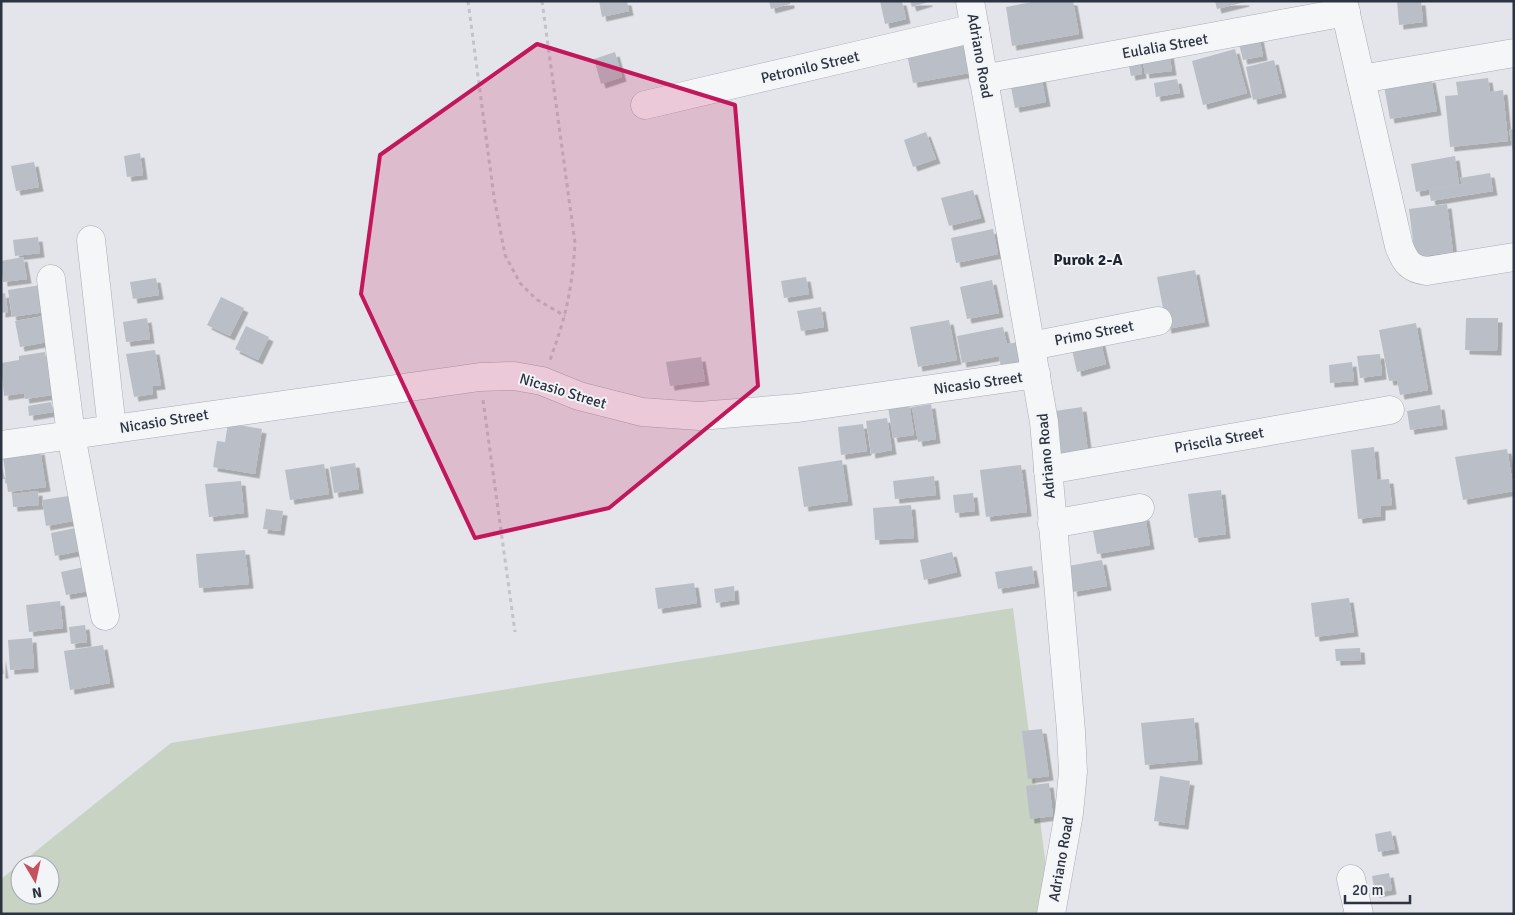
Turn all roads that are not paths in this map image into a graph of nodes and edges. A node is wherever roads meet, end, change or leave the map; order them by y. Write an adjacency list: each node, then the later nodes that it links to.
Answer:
1 (970, 1): 3 (street, Adriano Road)
2 (1344, 7): 5 (street, Eulalia Street); 6 (street)
3 (975, 28): 5 (street, Adriano Road); 7 (street, Petronilo Street)
4 (1514, 54): 6 (street)
5 (984, 79): 12 (street, Adriano Road)
6 (1361, 79): 9 (street)
7 (646, 105)
8 (91, 240): 15 (street)
9 (1514, 258)
10 (51, 279): 16 (street)
11 (1158, 321): 12 (street, Primo Street)
12 (1031, 346): 13 (street, Adriano Road)
13 (1036, 374): 15 (street, Nicasio Street); 18 (street, Adriano Road)
14 (1390, 410): 18 (street, Priscila Street)
15 (112, 429): 16 (street, Nicasio Street)
16 (72, 435): 17 (street, Nicasio Street); 21 (street)
17 (1, 445)
18 (1048, 470): 20 (street, Adriano Road)
19 (1140, 508): 20 (street)
20 (1052, 524): 23 (street, Adriano Road)
21 (105, 616)
22 (1351, 879): 24 (street)
23 (1051, 914)
24 (1359, 914)

